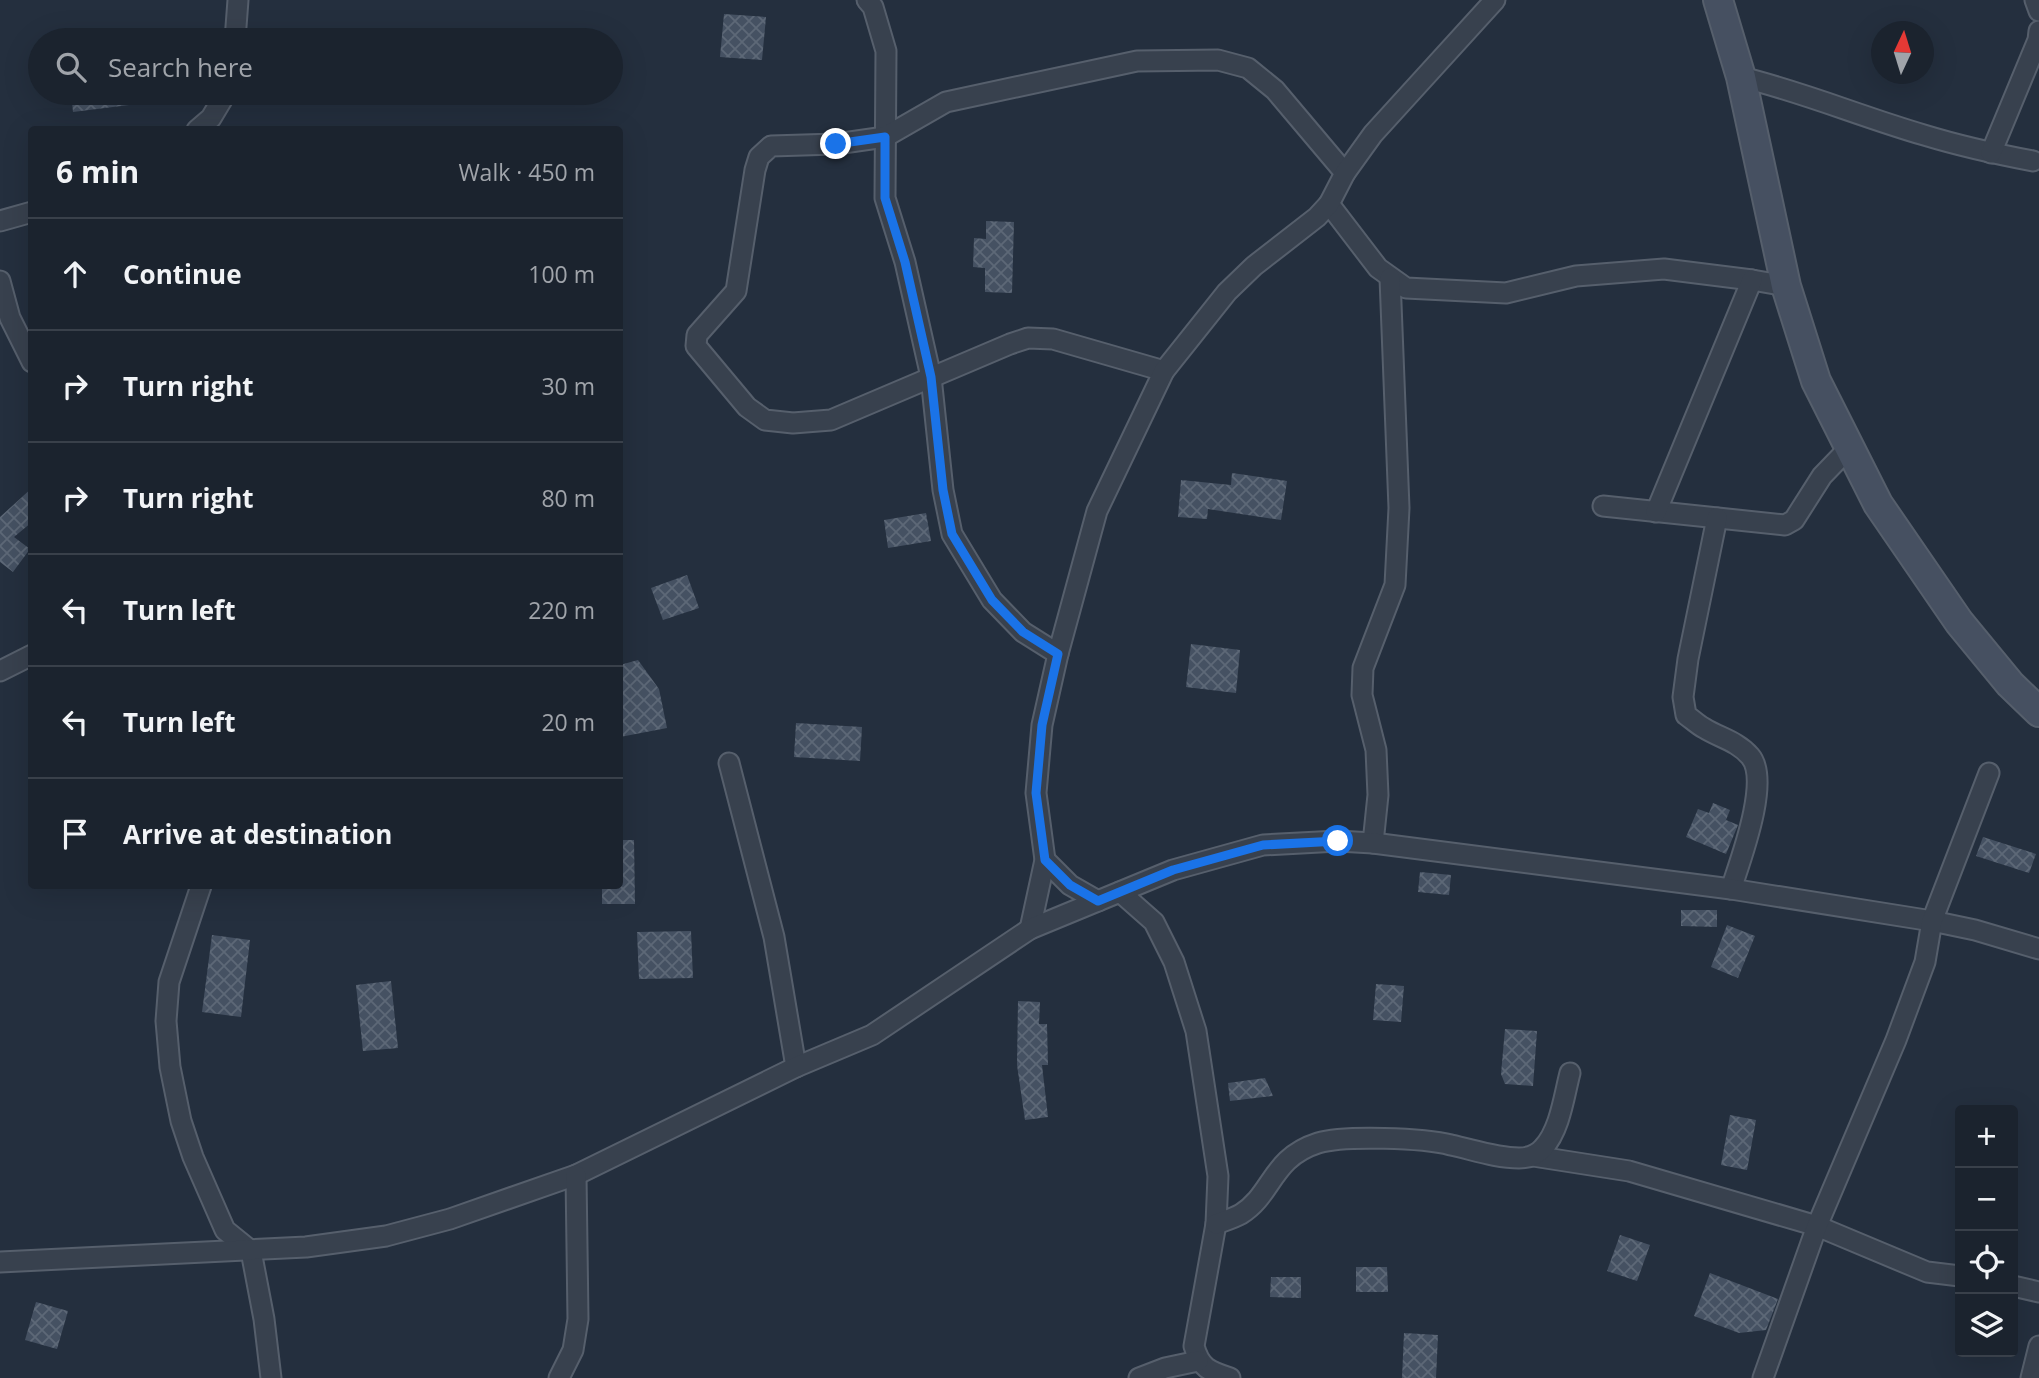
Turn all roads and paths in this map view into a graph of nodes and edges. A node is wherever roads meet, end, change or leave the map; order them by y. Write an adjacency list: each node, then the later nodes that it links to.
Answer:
1 (238, 0): 7 (street)
2 (867, 0): 12 (street)
3 (1495, 0): 15 (street)
4 (1718, 0): 9 (street)
5 (2035, 0): 6 (street)
6 (2039, 12)
7 (236, 28)
8 (2039, 31): 13 (street)
9 (1741, 77): 13 (street); 22 (street)
10 (219, 105): 11 (street)
11 (202, 126)
12 (885, 137): 15 (street); 25 (street); 25 (street)
13 (1991, 153): 14 (street)
14 (2033, 160)
15 (1345, 173): 16 (street)
16 (1329, 204): 19 (street); 24 (street)
17 (28, 213): 18 (street)
18 (0, 221)
19 (1390, 278): 20 (street); 36 (street)
20 (1752, 280): 22 (street); 28 (street)
21 (0, 281): 23 (street)
22 (1786, 286): 26 (street)
23 (28, 354)
24 (1164, 371): 25 (street); 30 (street)
25 (931, 377): 30 (street)
26 (1849, 448): 29 (street); 33 (street)
27 (1603, 506): 28 (street)
28 (1656, 512): 29 (street)
29 (1717, 518): 39 (street)
30 (1058, 654): 37 (street)
31 (28, 657): 32 (street)
32 (0, 671)
33 (2039, 712)
34 (729, 763): 45 (street)
35 (1989, 774): 42 (street)
36 (1373, 843): 39 (street); 40 (street)
37 (1045, 860): 41 (street); 43 (street)
38 (200, 889): 51 (street)
39 (1731, 889): 42 (street)
40 (1120, 892): 41 (street); 49 (street)
41 (1098, 901): 43 (street)
42 (1932, 921): 44 (street); 50 (street)
43 (1030, 929): 45 (street)
44 (2039, 949)
45 (796, 1067): 48 (street)
46 (1570, 1073): 47 (street)
47 (1533, 1156): 49 (street); 50 (street)
48 (576, 1175): 52 (street); 61 (street)
49 (1216, 1224): 59 (street)
50 (1817, 1226): 55 (street); 64 (street)
51 (225, 1230): 52 (street); 53 (street)
52 (251, 1251): 53 (street); 60 (street)
53 (214, 1252): 54 (street)
54 (0, 1262)
55 (1955, 1275)
56 (2018, 1287): 57 (street)
57 (2039, 1292)
58 (2039, 1346): 65 (street)
59 (1198, 1361): 62 (street); 63 (street)
60 (271, 1378)
61 (559, 1378)
62 (1139, 1378)
63 (1230, 1378)
64 (1763, 1378)
65 (2031, 1378)

